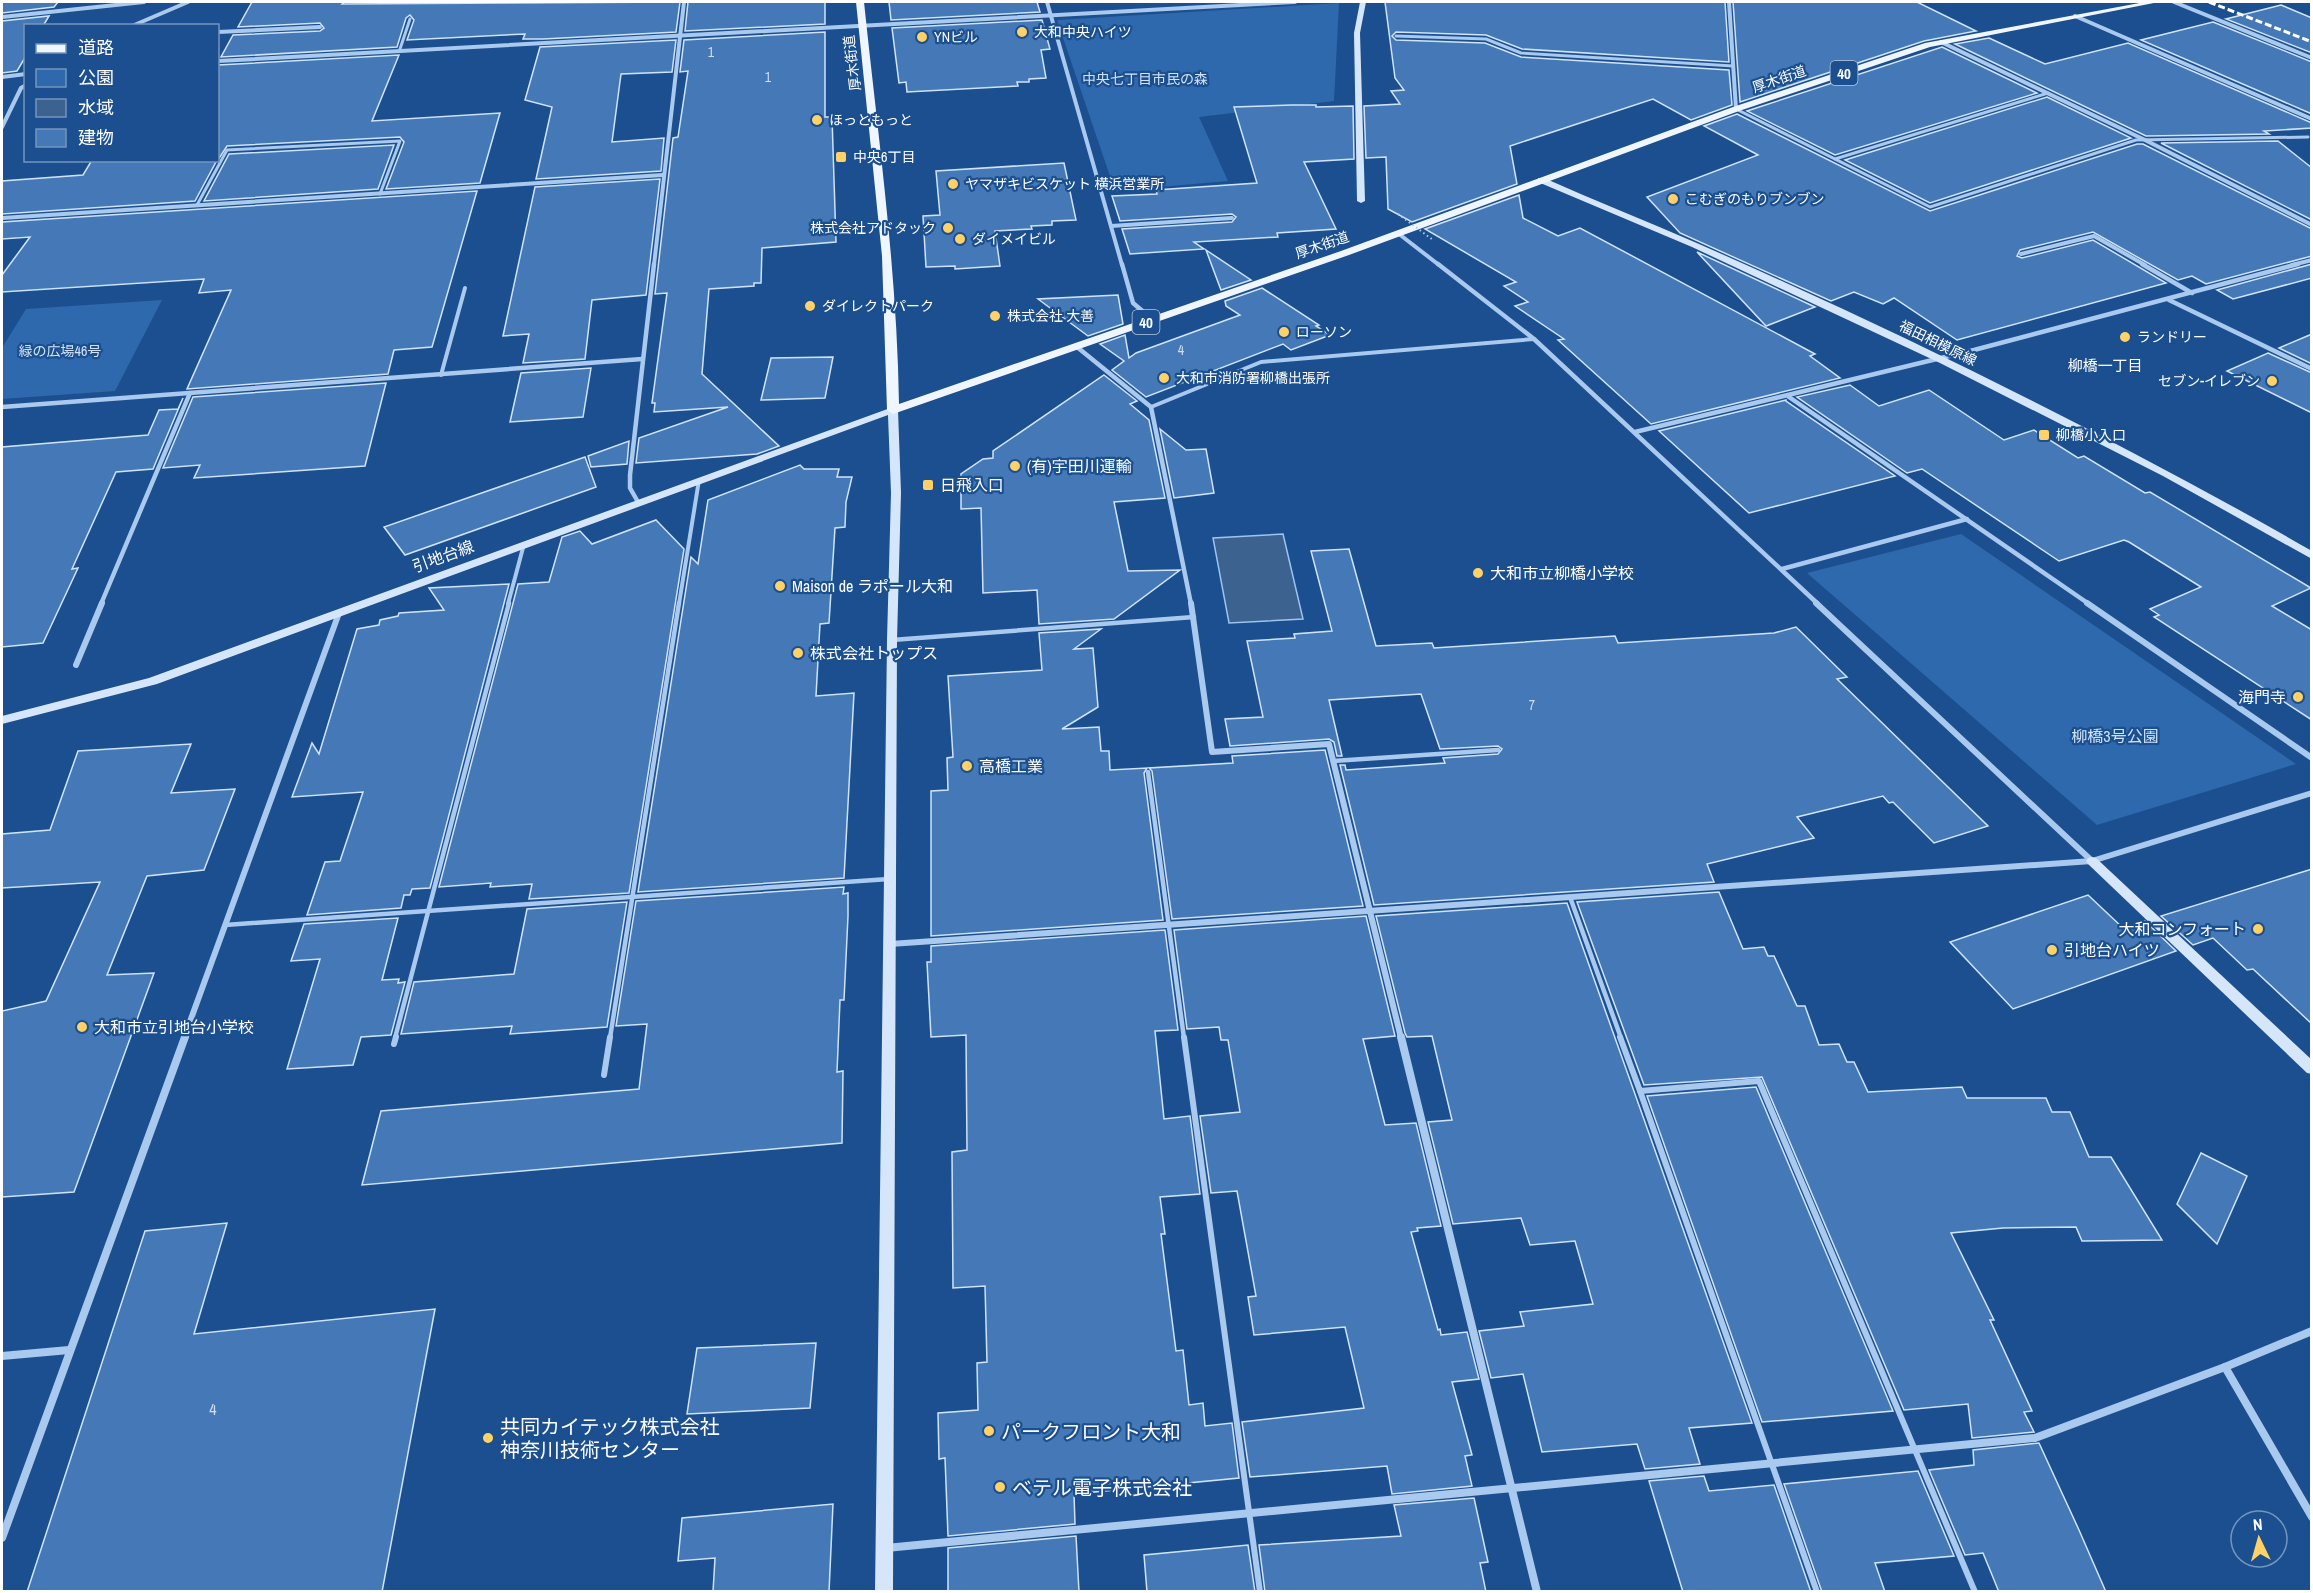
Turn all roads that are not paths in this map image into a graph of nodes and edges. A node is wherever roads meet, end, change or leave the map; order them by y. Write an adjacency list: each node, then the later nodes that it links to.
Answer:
1 (144, 2): 15 (street)
2 (173, 2): 12 (street)
3 (188, 2): 12 (street)
4 (684, 2): 21 (street)
5 (860, 2): 18 (main road, 厚木街道)
6 (1047, 2): 13 (street)
7 (1295, 2): 13 (street)
8 (1363, 2): 41 (street)
9 (1730, 2): 27 (street)
10 (2155, 2): 14 (main road, 厚木街道 / 40)
11 (2174, 2): 25 (street)
12 (171, 8): 17 (street)
13 (1050, 13): 18 (street); 46 (street)
14 (2075, 16): 23 (main road, 厚木街道 / 40); 33 (street)
15 (2, 18)
16 (410, 19): 24 (lane)
17 (136, 24)
18 (862, 24): 21 (street); 64 (main road, 厚木街道)
19 (320, 27): 20 (street)
20 (219, 32)
21 (680, 35): 24 (street); 38 (street)
22 (1396, 36): 27 (lane)
23 (1941, 42): 31 (street); 32 (main road, 厚木街道 / 40)
24 (400, 49): 26 (street)
25 (2312, 58)
26 (219, 61)
27 (1733, 66): 32 (street)
28 (24, 74): 29 (street)
29 (2, 77)
30 (24, 86): 34 (street)
31 (2048, 93): 36 (street); 37 (lane)
32 (1736, 109): 37 (lane); 39 (main road, 厚木街道 / 40)
33 (2312, 120)
34 (2, 127)
35 (2308, 137): 36 (lane)
36 (2145, 140): 37 (lane); 45 (street)
37 (1835, 159)
38 (663, 175): 40 (street); 56 (street)
39 (1541, 180): 47 (main road, 厚木街道 / 40); 57 (street, 福田相模原線)
40 (380, 194): 42 (street); 42 (lane)
41 (1361, 201)
42 (197, 206): 43 (street)
43 (2, 218)
44 (1232, 218): 46 (street)
45 (2312, 225)
46 (1111, 226): 53 (street)
47 (1399, 234): 53 (main road, 厚木街道 / 40); 54 (street)
48 (2021, 254): 51 (street)
49 (2312, 260): 51 (street)
50 (465, 288): 59 (lane)
51 (2192, 293): 52 (street)
52 (2168, 300): 57 (street); 58 (street)
53 (1153, 320): 55 (main road, 厚木街道 / 40)
54 (1534, 339): 63 (lane); 65 (street)
55 (1077, 347): 63 (street); 64 (main road, 厚木街道 / 40)
56 (642, 359): 59 (street); 67 (street)
57 (1942, 359): 61 (street); 70 (street, 福田相模原線)
58 (2312, 369)
59 (441, 375): 60 (street)
60 (190, 393): 62 (street); 75 (street)
61 (1789, 397): 65 (street); 68 (street)
62 (2, 407)
63 (1151, 407): 73 (street)
64 (893, 410): 66 (street, 引地台線); 74 (street)
65 (1635, 432): 71 (street)
66 (699, 480): 67 (street, 引地台線); 84 (lane)
67 (638, 502): 69 (street, 引地台線)
68 (1967, 519): 71 (street); 78 (street)
69 (524, 544): 72 (street, 引地台線); 86 (lane)
70 (2312, 556)
71 (1782, 569): 82 (street)
72 (339, 612): 76 (street, 引地台線); 88 (street)
73 (1194, 617): 74 (lane); 79 (street)
74 (892, 640): 83 (street)
75 (76, 665)
76 (2, 720)
77 (1498, 750): 79 (lane)
78 (2312, 758)
79 (1333, 761): 87 (street)
80 (1148, 772): 89 (lane)
81 (2312, 793): 82 (street)
82 (2092, 861): 85 (street); 92 (street)
83 (890, 879): 84 (lane); 90 (street)
84 (634, 897): 86 (lane); 93 (lane)
85 (1570, 897): 87 (street); 94 (lane)
86 (428, 910): 88 (lane); 91 (lane)
87 (1369, 911): 89 (street); 101 (street)
88 (225, 925): 96 (street)
89 (1169, 925): 90 (street); 102 (lane)
90 (891, 944): 105 (street)
91 (394, 1044)
92 (2312, 1069)
93 (604, 1075)
94 (1640, 1091): 99 (lane); 100 (lane)
95 (2312, 1331): 98 (street)
96 (69, 1350): 97 (street); 104 (street)
97 (2, 1356)
98 (2225, 1367): 99 (street); 103 (street)
99 (1915, 1451): 100 (street); 110 (lane)
100 (1772, 1464): 101 (street); 109 (lane)
101 (1511, 1488): 102 (street); 108 (street)
102 (1249, 1515): 105 (street); 107 (lane)
103 (2312, 1517)
104 (2, 1538)
105 (886, 1548): 106 (street)
106 (884, 1592)
107 (1260, 1592)
108 (1537, 1592)
109 (1817, 1592)
110 (1975, 1592)

